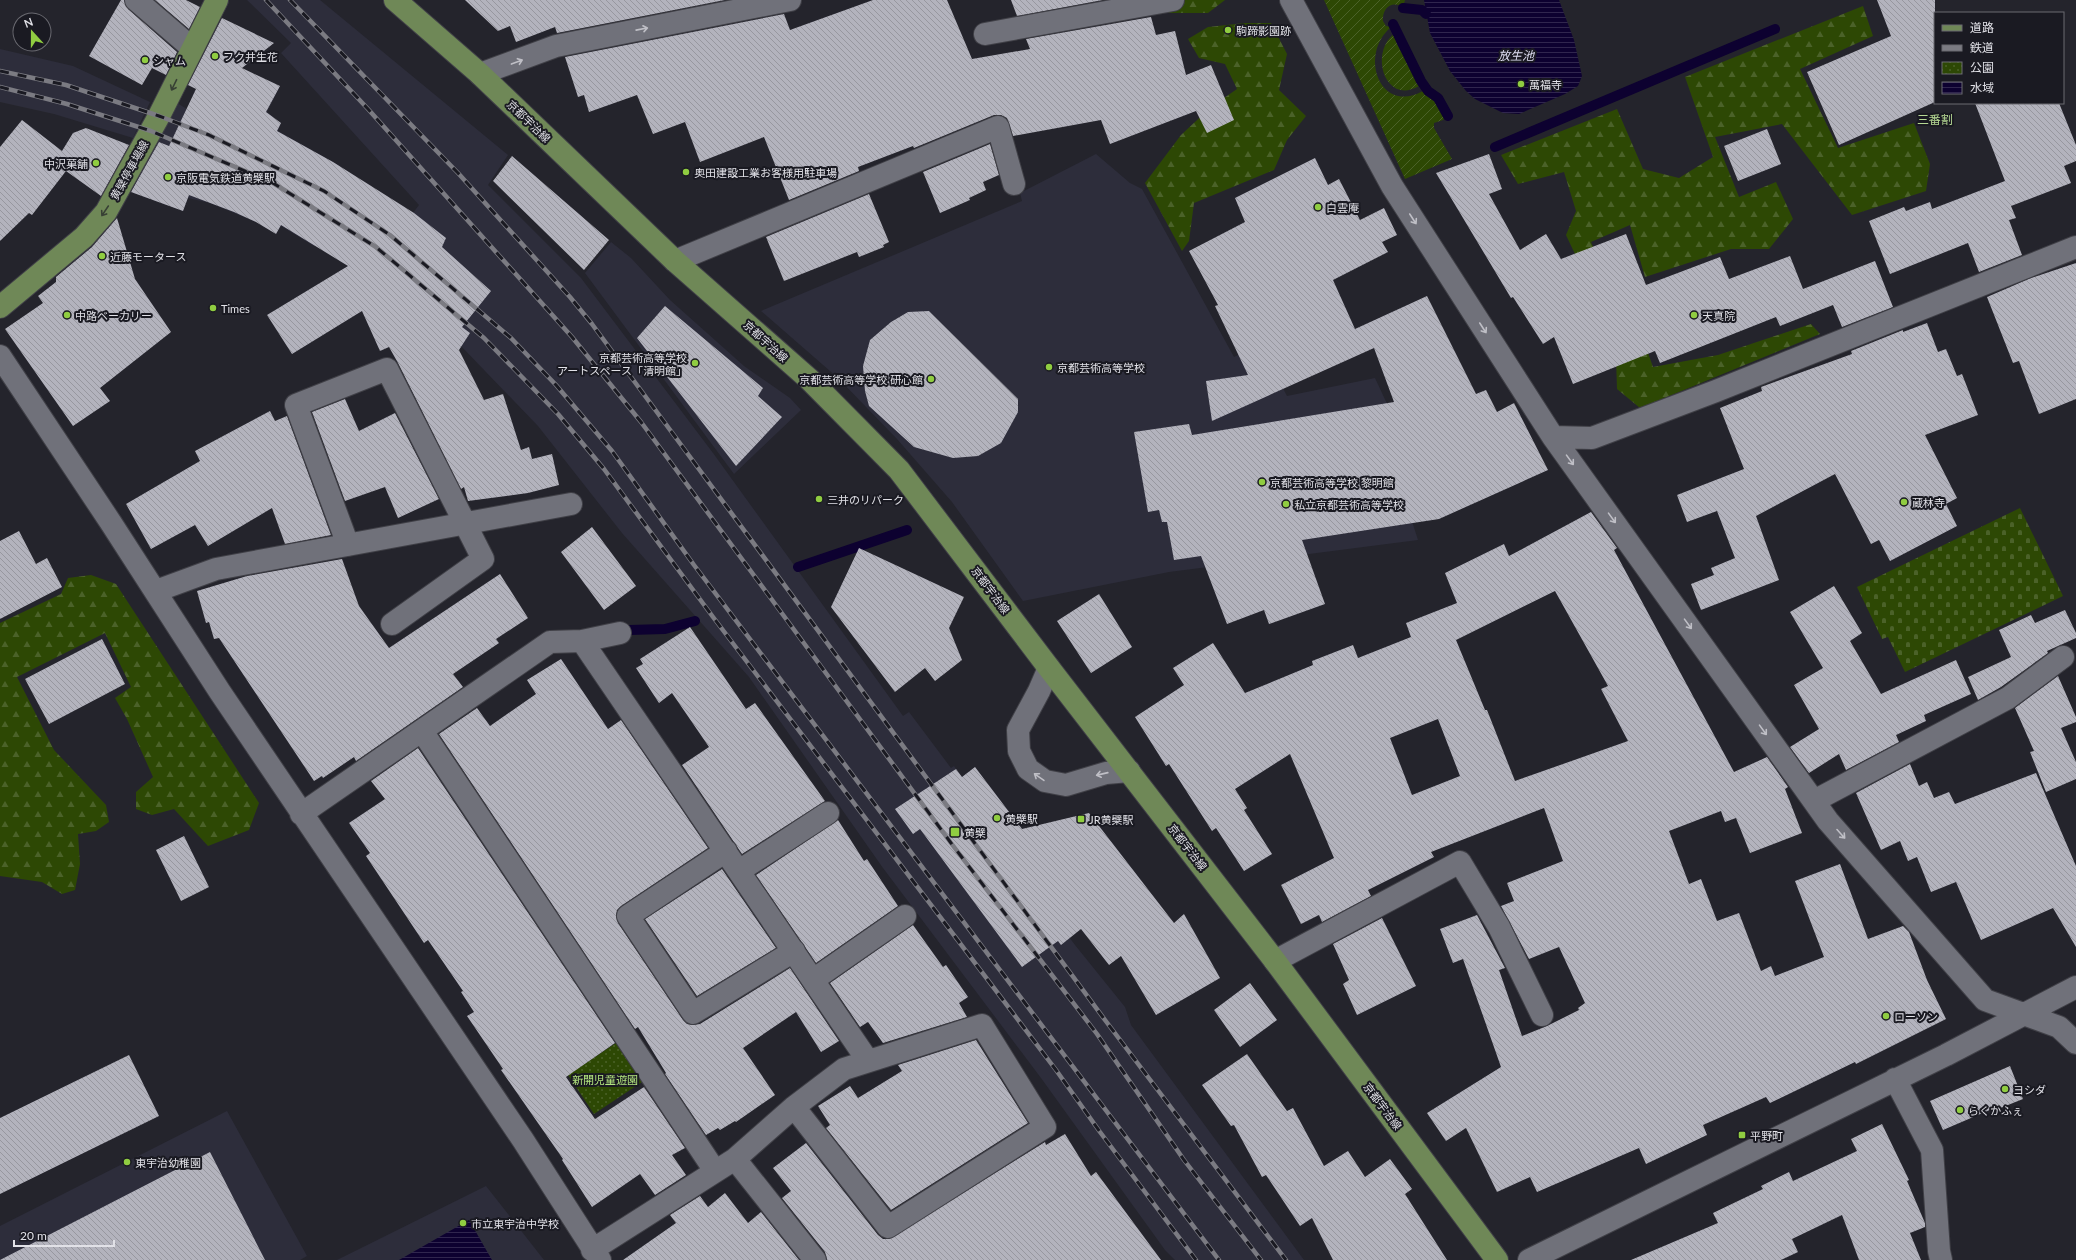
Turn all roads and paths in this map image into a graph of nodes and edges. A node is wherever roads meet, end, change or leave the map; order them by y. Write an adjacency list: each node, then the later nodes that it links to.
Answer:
1 (136, 0): 8 (street)
2 (217, 0): 8 (main road, 黄檗停車場線)
3 (395, 0): 9 (main road, 京都宇治線)
4 (790, 0): 9 (street, one-way to 4)
5 (1173, 0): 7 (street)
6 (1291, 0): 15 (street, one-way to 15)
7 (985, 34)
8 (192, 48): 13 (main road, 黄檗停車場線, one-way to 13)
9 (480, 74): 12 (main road, 京都宇治線)
10 (1014, 184): 12 (street)
11 (2076, 247): 15 (street)
12 (675, 260): 24 (main road, 京都宇治線)
13 (0, 307)
14 (0, 356): 19 (street)
15 (1553, 437): 27 (street, one-way to 27)
16 (571, 504): 17 (street)
17 (464, 523): 18 (street); 18 (street); 20 (street)
18 (348, 544): 19 (street)
19 (156, 591): 29 (street)
20 (392, 624)
21 (620, 634): 22 (street)
22 (582, 641): 25 (street); 30 (street)
23 (2063, 657): 27 (street)
24 (1049, 668): 26 (main road, 京都宇治線); 26 (street, one-way to 24)
25 (422, 731): 29 (street); 44 (street)
26 (1129, 771): 34 (main road, 京都宇治線)
27 (1814, 801): 37 (street, one-way to 37)
28 (828, 813): 31 (street)
29 (301, 814): 45 (street)
30 (726, 851): 31 (street); 33 (street)
31 (739, 871): 33 (street)
32 (905, 916): 35 (street)
33 (794, 951): 35 (street)
34 (1275, 962): 38 (street); 47 (main road, 京都宇治線)
35 (813, 980): 40 (street)
36 (2076, 987): 37 (street)
37 (2022, 1014): 39 (street); 41 (street)
38 (1542, 1015)
39 (2076, 1043)
40 (868, 1061): 42 (street); 42 (street)
41 (1895, 1079): 48 (street); 49 (street)
42 (794, 1107): 43 (street)
43 (735, 1159): 44 (street); 46 (street)
44 (715, 1171): 45 (street)
45 (596, 1255)
46 (815, 1260)
47 (1497, 1260)
48 (1529, 1260)
49 (1941, 1260)

